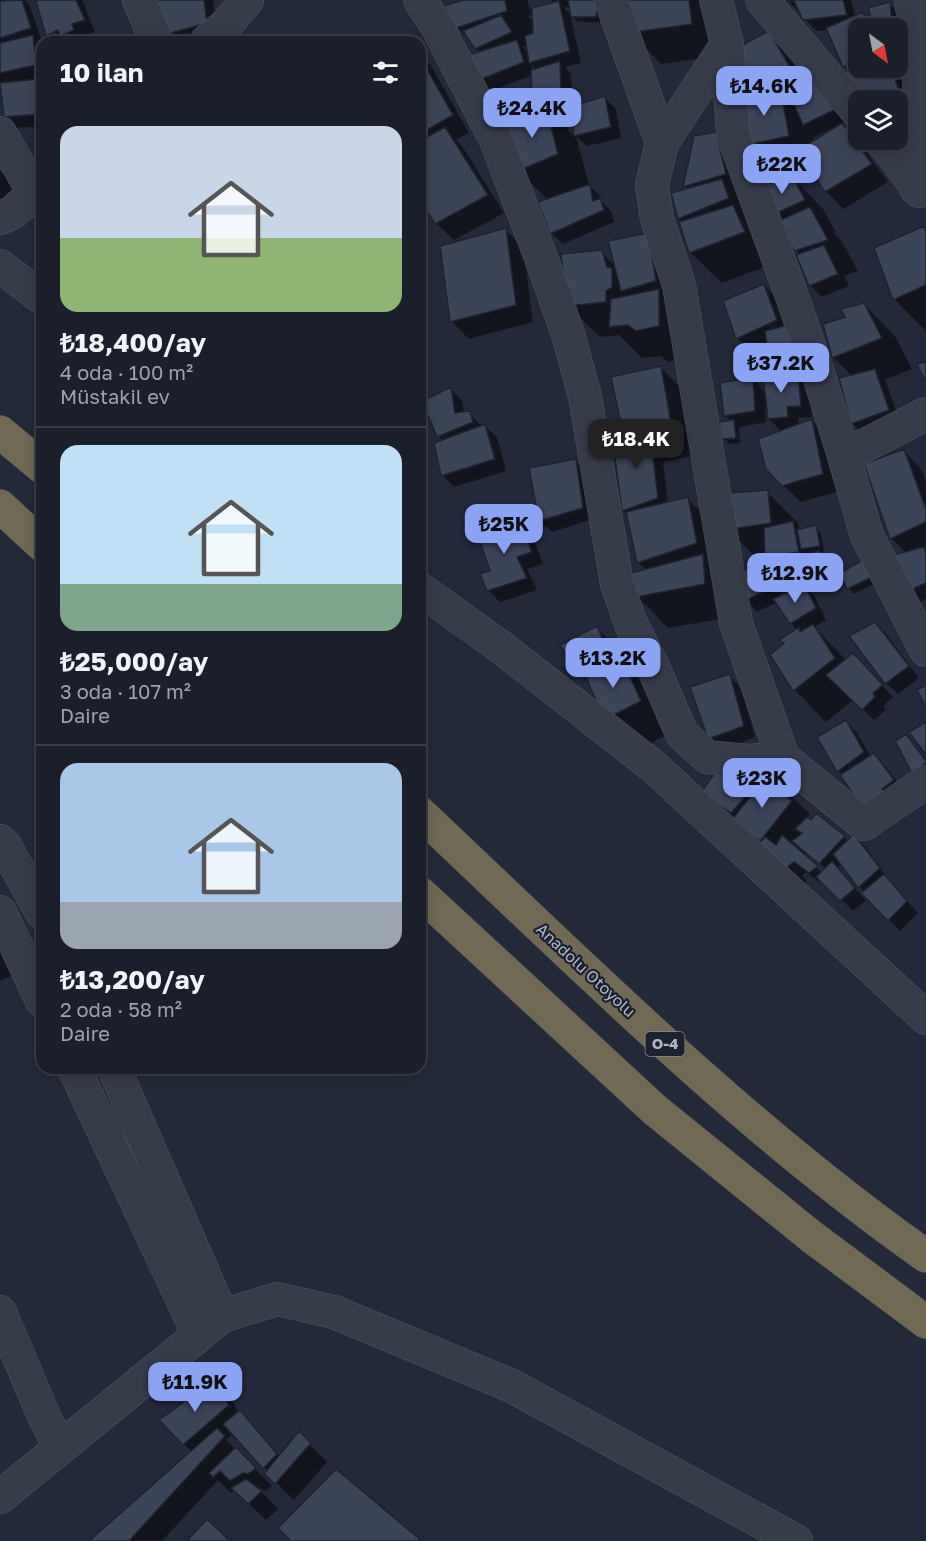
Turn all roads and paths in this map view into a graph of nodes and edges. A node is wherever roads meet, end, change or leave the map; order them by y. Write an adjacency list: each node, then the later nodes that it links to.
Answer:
1 (139, 0): 8 (street)
2 (246, 0): 9 (street)
3 (420, 0): 31 (street)
4 (610, 0): 14 (street)
5 (716, 0): 10 (street)
6 (762, 0): 11 (street)
7 (911, 0): 12 (street)
8 (154, 36)
9 (213, 36)
10 (727, 44): 14 (street); 24 (street)
11 (848, 100)
12 (922, 123): 18 (street)
13 (0, 133): 16 (street)
14 (662, 143): 32 (street)
15 (889, 150): 18 (street)
16 (36, 186)
17 (36, 191): 19 (street)
18 (921, 195)
19 (0, 218)
20 (0, 266): 21 (street)
21 (36, 293)
22 (926, 414): 24 (street)
23 (0, 432): 25 (highway)
24 (844, 456): 29 (street)
25 (36, 462)
26 (0, 506): 27 (highway)
27 (36, 539)
28 (426, 593): 33 (street)
29 (914, 598): 30 (street)
30 (926, 650)
31 (682, 734): 32 (street); 33 (street)
32 (783, 758): 34 (street)
33 (654, 766): 41 (street)
34 (926, 783)
35 (426, 819): 44 (highway, Anadolu Otoyolu / O-4)
36 (0, 841): 38 (street)
37 (426, 899): 46 (highway)
38 (36, 902)
39 (0, 912): 40 (street)
40 (36, 988)
41 (926, 1018)
42 (77, 1074): 47 (street)
43 (116, 1074): 47 (street)
44 (926, 1256)
45 (0, 1312): 48 (street)
46 (926, 1322)
47 (211, 1325): 48 (street); 50 (street)
48 (60, 1448): 49 (street)
49 (0, 1497)
50 (795, 1541)

